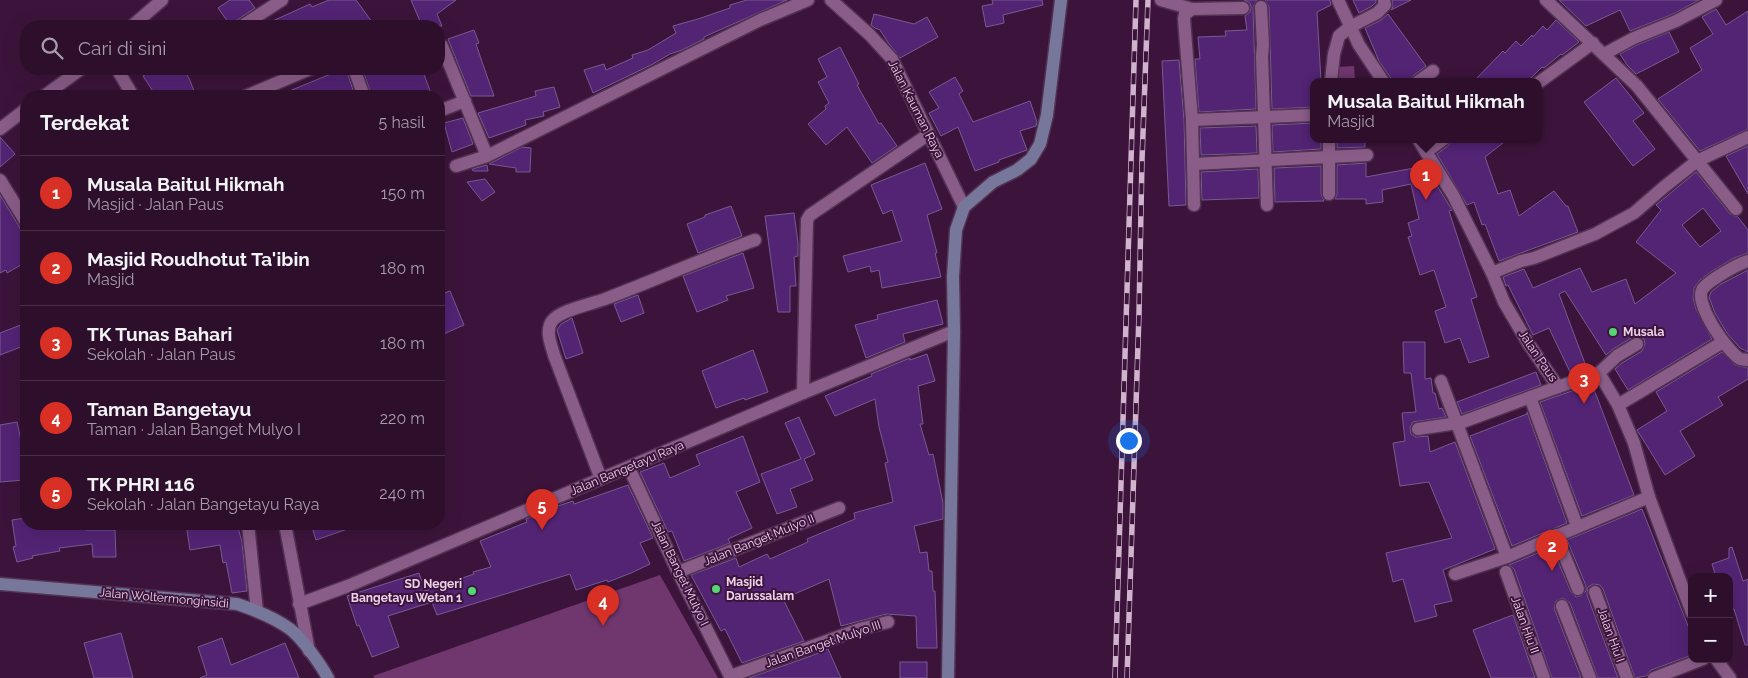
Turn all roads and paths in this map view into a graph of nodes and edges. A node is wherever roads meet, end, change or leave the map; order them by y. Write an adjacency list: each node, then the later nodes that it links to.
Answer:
1 (162, 0): 14 (street)
2 (282, 0): 15 (street)
3 (808, 0): 47 (street)
4 (831, 0): 40 (street, Jalan Kauman Raya)
5 (1061, 0): 57 (street)
6 (1161, 0): 13 (street)
7 (1338, 0): 16 (street)
8 (1384, 0): 16 (street)
9 (1546, 0): 17 (street)
10 (1716, 0): 19 (street)
11 (1261, 7): 37 (street)
12 (1243, 8): 13 (street)
13 (1192, 9): 38 (street)
14 (139, 20)
15 (251, 20)
16 (1350, 27): 25 (street); 26 (street)
17 (1593, 43): 19 (street); 28 (street)
18 (445, 53): 33 (street)
19 (1604, 54): 50 (street)
20 (1433, 71): 27 (street)
21 (73, 75): 29 (street)
22 (120, 75): 30 (street)
23 (296, 75): 31 (street)
24 (356, 75): 32 (street)
25 (1331, 78)
26 (1381, 78)
27 (1423, 78)
28 (1542, 80)
29 (52, 90)
30 (128, 90)
31 (260, 90)
32 (360, 90)
33 (464, 100): 34 (street); 47 (street)
34 (445, 108)
35 (20, 114): 39 (street)
36 (1310, 115): 37 (street)
37 (1263, 116): 38 (street); 49 (street)
38 (1192, 120): 51 (street)
39 (0, 129)
40 (929, 134): 57 (street, Jalan Kauman Raya); 70 (street)
41 (1748, 137): 50 (street)
42 (1329, 143): 48 (street)
43 (1420, 143): 45 (street, Jalan Paus)
44 (1438, 143): 45 (street)
45 (1426, 152): 62 (street, Jalan Paus)
46 (1368, 155): 48 (street)
47 (487, 156): 52 (street)
48 (1330, 158): 49 (street); 54 (street)
49 (1264, 160): 51 (street); 56 (street)
50 (1697, 162): 58 (street); 62 (street)
51 (1193, 164): 55 (street)
52 (456, 166)
53 (0, 180): 59 (street)
54 (1329, 194)
55 (1194, 205)
56 (1267, 205)
57 (964, 207): 63 (street)
58 (1736, 209)
59 (20, 212)
60 (755, 240): 76 (street)
61 (1748, 261): 64 (street)
62 (1492, 273): 69 (street, Jalan Paus)
63 (954, 332): 70 (street, Jalan Bangetayu Raya); 100 (street)
64 (1723, 342): 66 (street); 72 (street)
65 (1637, 344): 67 (street)
66 (1748, 360)
67 (1599, 373): 69 (street, Jalan Paus); 72 (street)
68 (1441, 381): 73 (street)
69 (1558, 387): 71 (street)
70 (803, 393): 75 (street, Jalan Bangetayu Raya)
71 (1530, 397): 73 (street); 79 (street)
72 (1618, 405): 77 (street)
73 (1457, 424): 74 (street); 83 (street)
74 (1418, 429)
75 (629, 468): 76 (street, Jalan Bangetayu Raya); 84 (street, Jalan Banget Mulyo I)
76 (601, 479): 91 (street, Jalan Bangetayu Raya)
77 (1649, 497): 79 (street); 90 (street)
78 (839, 508): 84 (street, Jalan Banget Mulyo II)
79 (1577, 526): 82 (street)
80 (249, 530): 93 (street)
81 (286, 530): 91 (street)
82 (1556, 536): 83 (street); 88 (street)
83 (1507, 557): 86 (street)
84 (678, 572): 98 (street, Jalan Banget Mulyo I)
85 (1506, 572): 101 (street, Jalan Hiu II)
86 (1455, 574)
87 (0, 584): 93 (street, Jalan Woltermonginsidi)
88 (1578, 588)
89 (1595, 592): 103 (street, Jalan Hiu I)
90 (1688, 603)
91 (299, 604): 95 (street)
92 (1562, 606): 102 (street)
93 (257, 611): 95 (street, Jalan Woltermonginsidi)
94 (888, 622): 98 (street, Jalan Banget Mulyo III)
95 (309, 651): 99 (street, Jalan Woltermonginsidi)
96 (1693, 663): 104 (street)
97 (1719, 663): 105 (street)
98 (731, 677)
99 (328, 678)
100 (948, 678)
101 (1544, 678)
102 (1590, 678)
103 (1626, 678)
104 (1654, 678)
105 (1730, 678)

